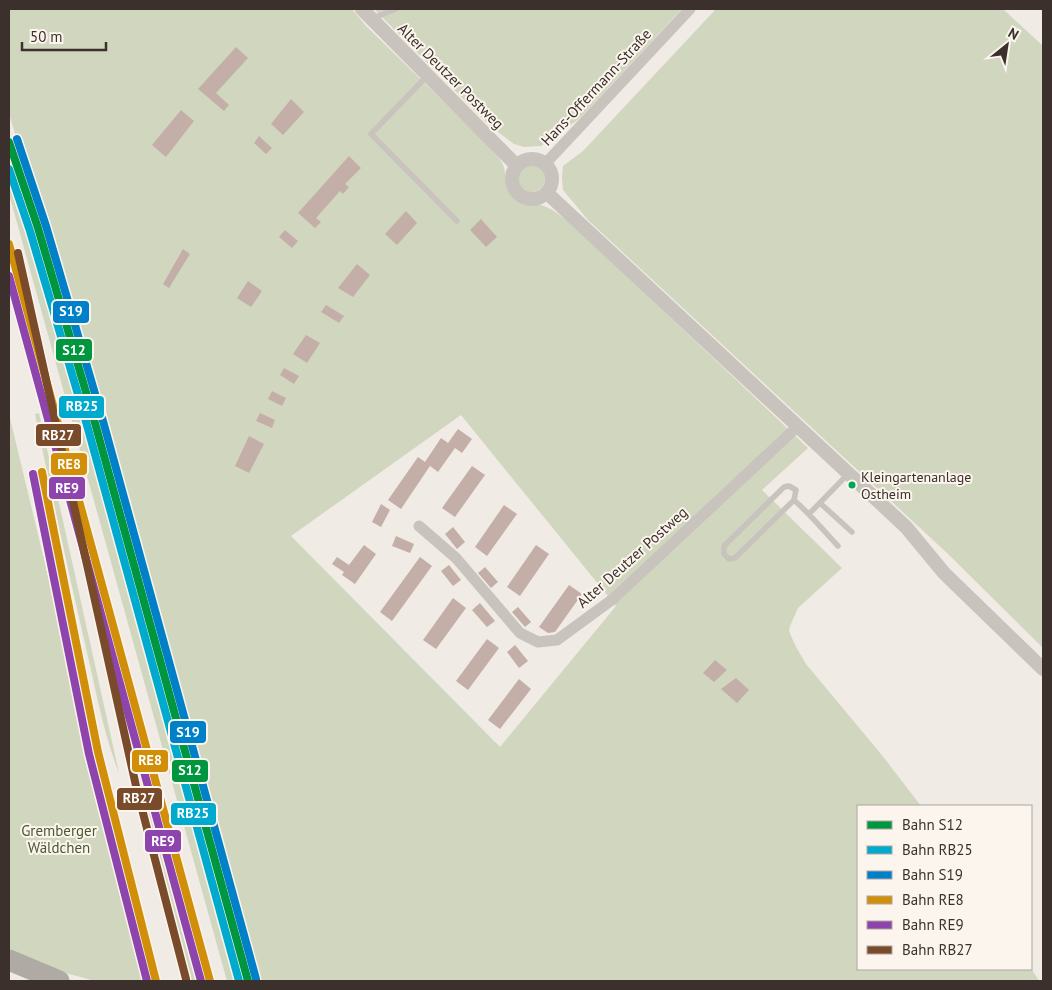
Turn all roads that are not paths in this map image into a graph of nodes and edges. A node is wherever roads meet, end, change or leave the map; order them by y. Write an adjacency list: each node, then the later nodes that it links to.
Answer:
1 (362, 9): 4 (street, Alter Deutzer Postweg)
2 (396, 9): 4 (lane)
3 (690, 9): 6 (street, Hans-Offermann-Straße)
4 (371, 20): 5 (street, Alter Deutzer Postweg)
5 (427, 76): 7 (street, Alter Deutzer Postweg); 9 (lane)
6 (545, 164): 7 (street); 8 (street)
7 (517, 166): 8 (street)
8 (547, 193): 10 (street)
9 (457, 222)
10 (797, 427): 11 (street); 15 (street, Alter Deutzer Postweg)
11 (848, 474): 13 (lane); 18 (street)
12 (794, 500): 12 (lane); 14 (lane)
13 (820, 503): 14 (lane); 16 (lane)
14 (810, 513): 17 (lane)
15 (418, 526)
16 (852, 532)
17 (838, 546)
18 (1043, 669)
19 (9, 960): 21 (highway)
20 (9, 966): 21 (highway)
21 (52, 978)

